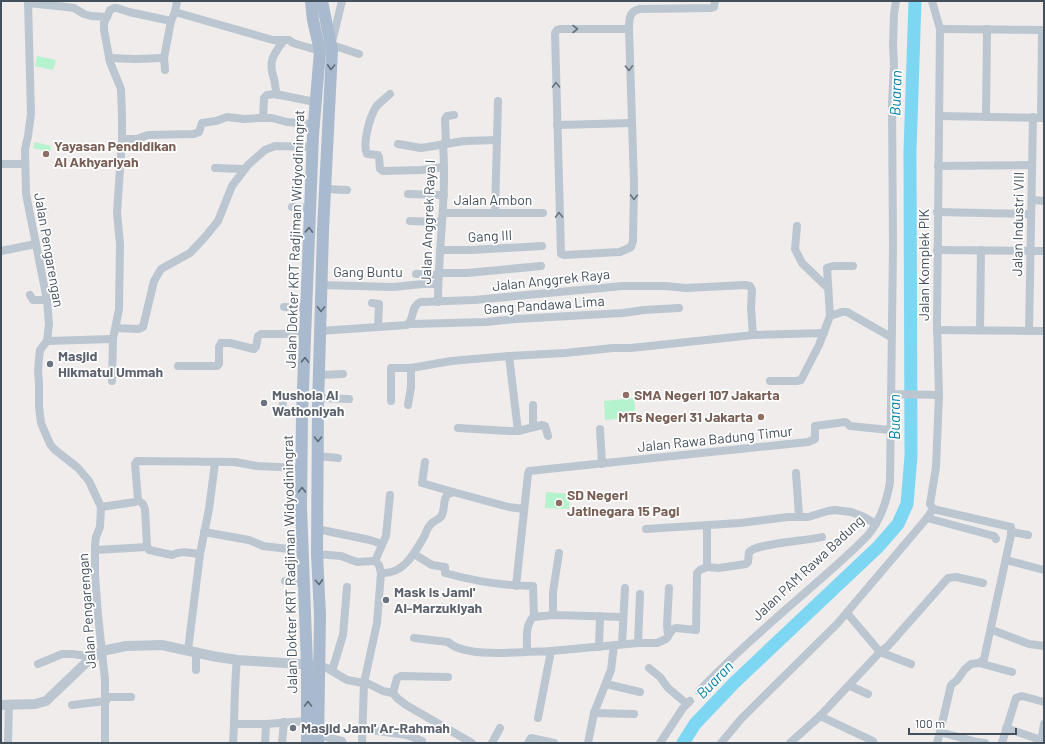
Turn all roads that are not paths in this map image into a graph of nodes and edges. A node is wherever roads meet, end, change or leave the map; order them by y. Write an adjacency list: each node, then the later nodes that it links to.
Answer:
1 (311, 1): 18 (main road, Jalan Dokter KRT Radjiman Widyodiningrat)
2 (322, 1): 17 (main road, Jalan Dokter KRT Radjiman Widyodiningrat)
3 (342, 1): 17 (street)
4 (715, 1): 12 (street)
5 (896, 1): 97 (street, Jalan PAM Rawa Badung)
6 (932, 1): 13 (street, Jalan Komplek PIK)
7 (28, 2): 10 (street); 41 (street, Jalan Pengarengan)
8 (115, 4): 10 (street); 11 (street)
9 (174, 5): 11 (street); 16 (street)
10 (108, 17): 20 (street)
11 (171, 21): 21 (street)
12 (629, 29): 32 (street, one-way to 32); 34 (street, one-way to 12)
13 (940, 29): 14 (street); 28 (street, Jalan Komplek PIK)
14 (987, 29): 15 (street); 29 (street)
15 (1043, 30): 31 (street, Jalan Industri VIII)
16 (284, 40): 18 (street); 24 (street)
17 (332, 44): 19 (street); 47 (main road, Jalan Dokter KRT Radjiman Widyodiningrat, one-way to 47)
18 (320, 51): 26 (main road, Jalan Dokter KRT Radjiman Widyodiningrat)
19 (359, 54)
20 (109, 58): 21 (street); 35 (street)
21 (164, 58): 22 (street)
22 (166, 70)
23 (390, 94): 44 (street)
24 (278, 95): 26 (street); 30 (street)
25 (498, 101): 36 (street)
26 (315, 102): 33 (main road, Jalan Dokter KRT Radjiman Widyodiningrat)
27 (454, 116): 38 (street, Jalan Anggrek Raya I)
28 (939, 116): 29 (street); 43 (street, Jalan Komplek PIK)
29 (986, 117): 31 (street)
30 (263, 118): 33 (street); 35 (street)
31 (1039, 118): 42 (street, Jalan Industri VIII)
32 (632, 123): 34 (street); 34 (street, one-way to 34)
33 (313, 124): 39 (main road, Jalan Dokter KRT Radjiman Widyodiningrat)
34 (557, 125)
35 (122, 139): 88 (street)
36 (498, 140): 38 (street); 57 (street)
37 (398, 144): 38 (street)
38 (445, 144): 44 (street, Jalan Anggrek Raya I)
39 (312, 147): 46 (street); 54 (main road, Jalan Dokter KRT Radjiman Widyodiningrat)
40 (1, 164): 41 (street)
41 (24, 164): 63 (street, Jalan Pengarengan)
42 (1032, 165): 43 (street); 51 (street, Jalan Industri VIII)
43 (938, 166): 55 (street, Jalan Komplek PIK)
44 (444, 167): 50 (street, Jalan Anggrek Raya I)
45 (215, 168): 46 (street)
46 (244, 169): 88 (street)
47 (325, 189): 48 (street); 76 (main road, Jalan Dokter KRT Radjiman Widyodiningrat)
48 (347, 190)
49 (408, 194): 50 (street)
50 (444, 195): 56 (street, Jalan Anggrek Raya I)
51 (1032, 200): 52 (street); 59 (street, Jalan Industri VIII)
52 (1044, 201)
53 (292, 207): 54 (street)
54 (310, 208): 83 (main road, Jalan Dokter KRT Radjiman Widyodiningrat, one-way to 54)
55 (937, 212): 59 (street); 66 (street, Jalan Komplek PIK)
56 (443, 213): 57 (street, Jalan Ambon); 61 (street, Jalan Anggrek Raya I)
57 (495, 213): 58 (street, Jalan Ambon)
58 (543, 213)
59 (1031, 214): 68 (street, Jalan Industri VIII)
60 (410, 221): 61 (street)
61 (442, 222): 65 (street, Jalan Anggrek Raya I)
62 (797, 226): 77 (street)
63 (36, 244): 70 (street); 79 (street, Jalan Pengarengan)
64 (542, 246): 65 (street, Gang III)
65 (440, 250): 74 (street, Jalan Anggrek Raya I)
66 (937, 250): 67 (street); 89 (street, Jalan Komplek PIK)
67 (981, 250): 68 (street); 90 (street)
68 (1030, 250): 69 (street); 92 (street, Jalan Industri VIII)
69 (1044, 250)
70 (1, 251)
71 (541, 266): 74 (street)
72 (853, 266): 77 (street)
73 (416, 274): 74 (street)
74 (439, 274): 75 (street, Jalan Anggrek Raya I)
75 (438, 284): 76 (street, Gang Buntu); 80 (street, Jalan Anggrek Raya I)
76 (321, 285): 91 (main road, Jalan Dokter KRT Radjiman Widyodiningrat, one-way to 91)
77 (828, 288): 85 (street)
78 (30, 295): 79 (street)
79 (47, 300): 99 (street, Jalan Pengarengan)
80 (438, 302): 86 (street, Jalan Anggrek Raya); 96 (street, Jalan Anggrek Raya)
81 (372, 303): 87 (street)
82 (284, 307): 83 (street)
83 (307, 308): 95 (main road, Jalan Dokter KRT Radjiman Widyodiningrat)
84 (679, 308): 86 (street, Gang Pandawa Lima)
85 (830, 316): 94 (street); 97 (street)
86 (409, 323): 87 (street)
87 (378, 327): 91 (street)
88 (116, 328): 98 (street)
89 (937, 330): 90 (street, Jalan Komplek PIK); 108 (street)
90 (980, 330): 92 (street, Jalan Komplek PIK)
91 (320, 331): 104 (main road, Jalan Dokter KRT Radjiman Widyodiningrat)
92 (1029, 331): 93 (street, Jalan Komplek PIK)
93 (1044, 331)
94 (824, 333): 96 (street); 106 (street)
95 (306, 334): 101 (street); 115 (main road, Jalan Dokter KRT Radjiman Widyodiningrat, one-way to 95)
96 (753, 335): 100 (street)
97 (891, 337): 107 (street, Jalan PAM Rawa Badung)
98 (113, 339): 99 (street); 105 (street)
99 (47, 341): 132 (street, Jalan Pengarengan)
100 (510, 356): 102 (street); 120 (street)
101 (178, 366)
102 (411, 368): 112 (street); 113 (street)
103 (342, 374): 104 (street)
104 (319, 375): 109 (main road, Jalan Dokter KRT Radjiman Widyodiningrat)
105 (112, 381)
106 (770, 381)
107 (893, 394): 108 (street); 119 (street, Jalan PAM Rawa Badung)
108 (937, 395): 133 (street)
109 (318, 398): 110 (street); 122 (main road, Jalan Dokter KRT Radjiman Widyodiningrat, one-way to 122)
110 (349, 399)
111 (283, 400): 115 (street)
112 (390, 401)
113 (408, 405)
114 (533, 405): 116 (street)
115 (302, 414): 127 (main road, Jalan Dokter KRT Radjiman Widyodiningrat)
116 (533, 427): 120 (street); 121 (street)
117 (458, 428): 120 (street)
118 (600, 429): 126 (street)
119 (890, 430): 126 (street, Jalan Rawa Badung Timur); 138 (street, Jalan PAM Rawa Badung)
120 (518, 431)
121 (548, 436)
122 (318, 456): 123 (street); 139 (main road, Jalan Dokter KRT Radjiman Widyodiningrat)
123 (338, 458)
124 (215, 462): 127 (street); 131 (street); 141 (street)
125 (425, 462): 129 (street)
126 (602, 464): 134 (street, Jalan Rawa Badung Timur)
127 (302, 468): 153 (main road, Jalan Dokter KRT Radjiman Widyodiningrat, one-way to 127)
128 (796, 473): 135 (street)
129 (453, 492): 134 (street); 152 (street)
130 (390, 495): 146 (street)
131 (138, 500): 132 (street); 147 (street)
132 (101, 507): 148 (street, Jalan Pengarengan)
133 (933, 509): 136 (street); 142 (street)
134 (524, 510): 162 (street)
135 (799, 516): 137 (street); 138 (street)
136 (927, 518): 145 (street); 167 (street)
137 (707, 524): 140 (street); 156 (street)
138 (876, 524): 198 (street, Jalan PAM Rawa Badung)
139 (317, 529): 146 (street); 151 (main road, Jalan Dokter KRT Radjiman Widyodiningrat)
140 (646, 529)
141 (204, 532): 150 (street); 153 (street)
142 (1012, 532): 143 (street); 154 (street)
143 (1028, 535)
144 (822, 537): 156 (street)
145 (996, 539)
146 (382, 544): 155 (street)
147 (147, 547): 148 (street); 150 (street)
148 (96, 550): 179 (street, Jalan Pengarengan)
149 (559, 553): 168 (street)
150 (200, 554): 181 (street)
151 (317, 554): 155 (street); 189 (main road, Jalan Dokter KRT Radjiman Widyodiningrat, one-way to 189)
152 (414, 554): 158 (street); 162 (street)
153 (302, 555): 160 (main road, Jalan Dokter KRT Radjiman Widyodiningrat)
154 (1006, 560): 157 (street); 172 (street)
155 (375, 561): 158 (street)
156 (707, 567): 173 (street)
157 (1044, 570)
158 (381, 573): 195 (street)
159 (285, 581): 160 (street)
160 (304, 583): 189 (main road, Jalan Dokter KRT Radjiman Widyodiningrat)
161 (983, 583): 183 (street)
162 (516, 586): 169 (street)
163 (347, 587): 192 (street)
164 (625, 588): 171 (street)
165 (669, 588): 173 (street)
166 (640, 594): 175 (street)
167 (847, 612): 183 (street); 238 (street)
168 (553, 615): 169 (street); 170 (street)
169 (534, 616): 182 (street)
170 (600, 616): 171 (street); 178 (street)
171 (623, 617): 176 (street)
172 (992, 630): 177 (street); 186 (street)
173 (668, 636): 175 (street)
174 (414, 638): 182 (street)
175 (638, 643): 176 (street)
176 (618, 645): 178 (street); 196 (street)
177 (1044, 646)
178 (599, 647): 180 (street)
179 (102, 650): 181 (street); 184 (street); 203 (street, Jalan Pengarengan)
180 (551, 650): 182 (street); 210 (street)
181 (192, 652): 185 (street); 191 (street)
182 (527, 652)
183 (880, 652): 188 (street); 197 (street)
184 (93, 657): 187 (street); 205 (street)
185 (237, 660): 189 (street); 213 (street)
186 (979, 663): 193 (street); 219 (street)
187 (38, 664)
188 (910, 664)
189 (313, 665): 192 (street); 211 (main road, Jalan Dokter KRT Radjiman Widyodiningrat, one-way to 189); 220 (main road, Jalan Dokter KRT Radjiman Widyodiningrat)
190 (648, 668): 237 (street)
191 (196, 670)
192 (332, 671): 195 (street)
193 (1012, 672)
194 (448, 677): 199 (street)
195 (364, 683): 199 (street); 218 (street)
196 (606, 684): 200 (street); 207 (street)
197 (850, 686): 201 (street); 209 (street)
198 (699, 691)
199 (393, 692): 232 (street)
200 (640, 692)
201 (868, 694)
202 (131, 697): 203 (street)
203 (106, 699): 206 (street); 225 (street, Jalan Pengarengan)
204 (1044, 702): 217 (street)
205 (5, 704): 224 (street)
206 (72, 705)
207 (594, 713): 208 (street); 236 (street)
208 (634, 714)
209 (820, 716): 222 (street); 239 (street)
210 (538, 718)
211 (308, 721): 212 (street); 229 (main road, Jalan Dokter KRT Radjiman Widyodiningrat)
212 (284, 722): 214 (street); 228 (street)
213 (235, 724): 214 (street); 226 (street)
214 (266, 724): 227 (street)
215 (1044, 724): 223 (street)
216 (500, 728): 233 (street)
217 (1006, 728): 223 (street); 242 (street)
218 (363, 730): 221 (street); 231 (street)
219 (940, 732): 240 (street); 241 (street)
220 (318, 739): 230 (street)
221 (422, 741)
222 (873, 741)
223 (1041, 742)
224 (8, 743)
225 (105, 743)
226 (233, 743)
227 (265, 743)
228 (282, 743)
229 (308, 743)
230 (343, 743)
231 (362, 743)
232 (472, 743)
233 (492, 743)
234 (528, 743): 235 (street)
235 (554, 743)
236 (588, 743)
237 (660, 743)
238 (721, 743)
239 (790, 743)
240 (937, 743)
241 (985, 743)
242 (1002, 743)

